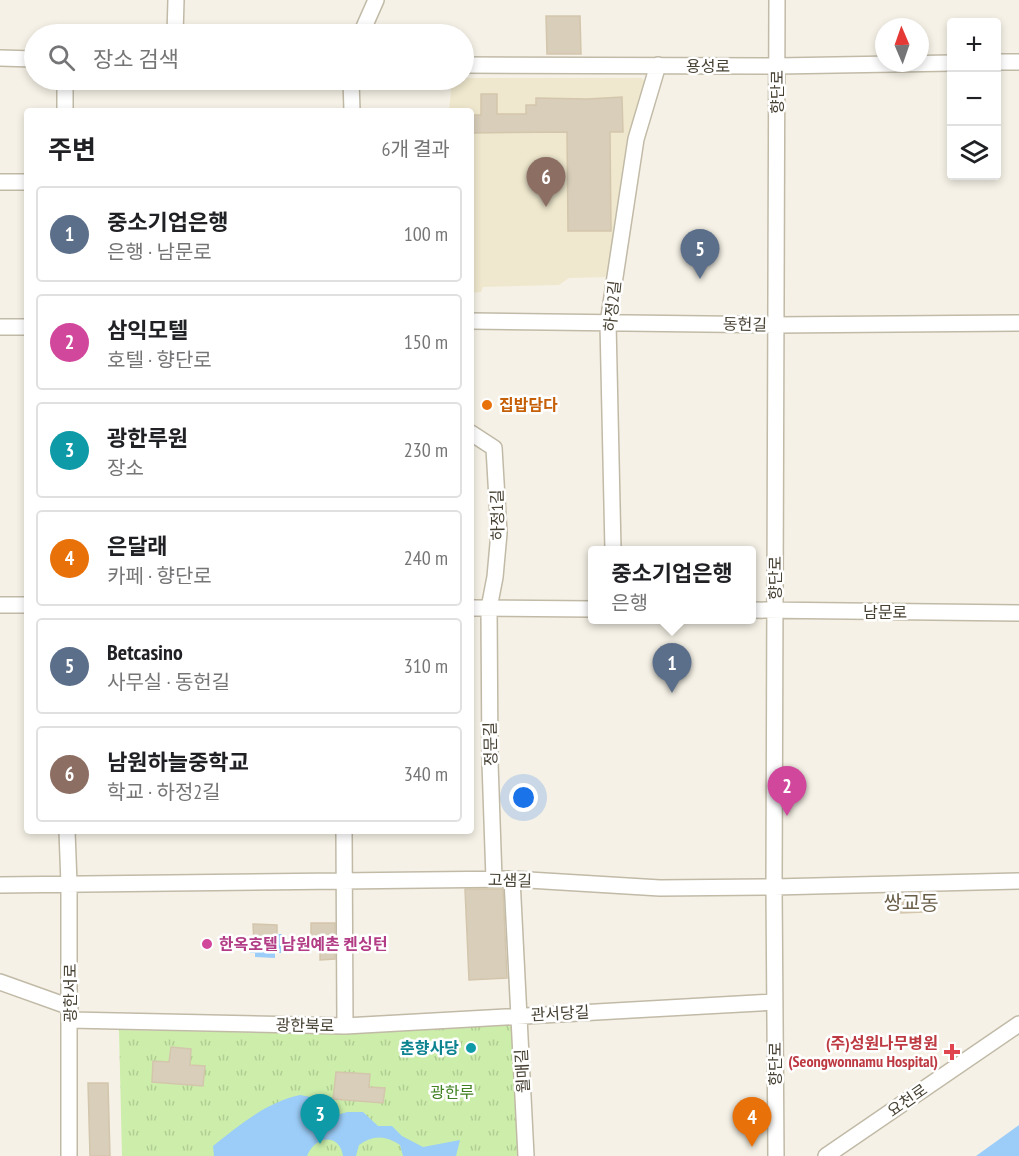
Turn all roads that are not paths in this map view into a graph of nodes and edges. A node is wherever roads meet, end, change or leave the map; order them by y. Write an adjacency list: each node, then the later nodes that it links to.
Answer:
1 (176, 0): 4 (street)
2 (376, 0): 5 (street)
3 (777, 0): 13 (street, 향단로)
4 (175, 24)
5 (365, 24)
6 (0, 58): 7 (street)
7 (24, 59)
8 (1001, 62): 9 (street)
9 (1019, 62)
10 (947, 63): 13 (street, 용성로)
11 (474, 65): 12 (street, 용성로)
12 (658, 65): 13 (street, 용성로); 21 (street, 하정2길)
13 (778, 66): 23 (street, 향단로)
14 (65, 90): 16 (street)
15 (351, 90): 17 (street)
16 (65, 108)
17 (352, 108)
18 (0, 182): 19 (street)
19 (24, 182)
20 (474, 321): 21 (street, 동헌길)
21 (608, 323): 23 (street, 동헌길); 27 (street, 하정2길)
22 (1019, 323): 23 (street, 동헌길)
23 (776, 325): 34 (street, 향단로)
24 (0, 327): 25 (street)
25 (24, 327)
26 (474, 435): 31 (street, 하정1길)
27 (613, 546)
28 (0, 605): 29 (street)
29 (24, 605)
30 (474, 608): 31 (street)
31 (489, 608): 32 (street); 38 (street, 정문길)
32 (588, 609)
33 (756, 610): 34 (street, 남문로)
34 (775, 611): 35 (street, 남문로); 44 (street, 향단로)
35 (1019, 613)
36 (67, 834): 42 (street, 광한서로)
37 (344, 834): 41 (street, 광한북로)
38 (494, 879): 39 (street, 고샘길); 41 (street, 고샘길)
39 (512, 879): 44 (street, 고샘길); 48 (street, 월매길)
40 (1019, 881): 44 (street, 고샘길)
41 (344, 882): 42 (street, 고샘길); 50 (street, 광한북로)
42 (69, 884): 43 (street, 고샘길); 47 (street, 광한서로)
43 (0, 885)
44 (774, 887): 46 (street, 향단로)
45 (0, 982): 47 (street, 광한북로)
46 (775, 1002): 48 (street, 관서당길); 53 (street, 향단로)
47 (70, 1014): 50 (street, 광한북로); 51 (street, 광한서로)
48 (520, 1015): 50 (street, 관서당길); 52 (street, 월매길)
49 (1019, 1023): 54 (street, 요천로)
50 (345, 1026)
51 (69, 1156)
52 (526, 1156)
53 (776, 1156)
54 (826, 1156)

